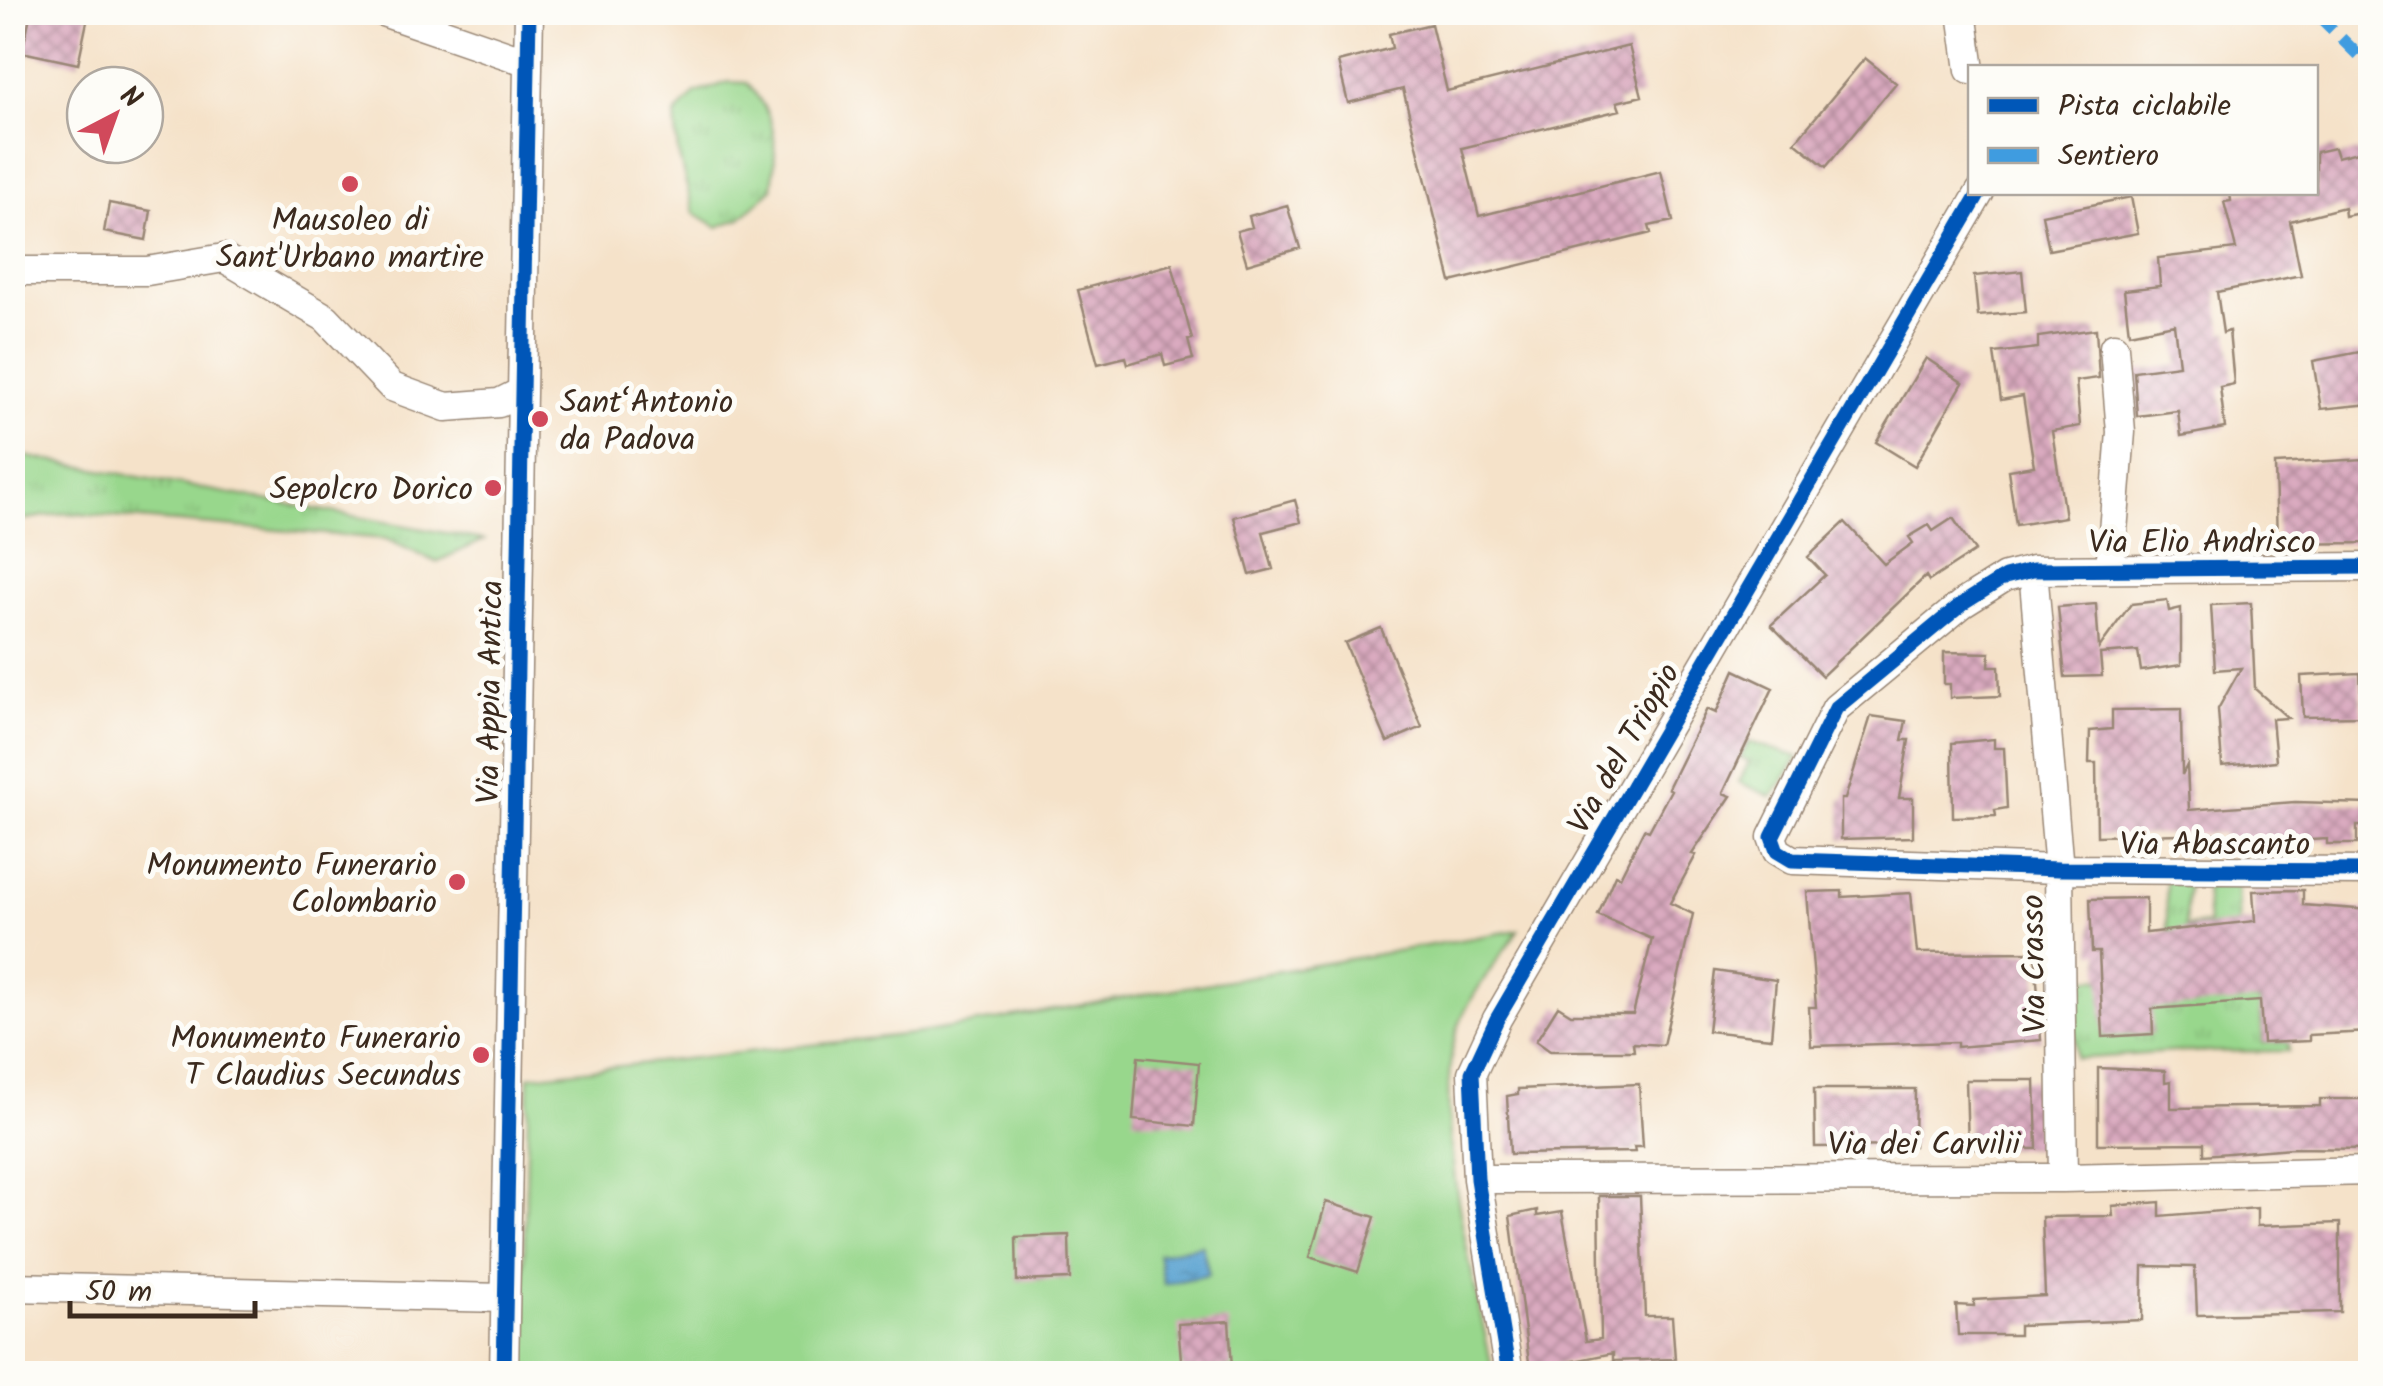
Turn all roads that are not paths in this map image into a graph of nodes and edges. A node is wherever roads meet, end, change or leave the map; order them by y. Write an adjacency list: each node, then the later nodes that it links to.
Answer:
1 (382, 12): 4 (street)
2 (528, 12): 4 (street, Via Appia Antica)
3 (1962, 12): 5 (street)
4 (528, 62): 9 (street, Via Appia Antica)
5 (1969, 65)
6 (1978, 195): 17 (street, Via del Triopio)
7 (12, 271): 9 (street)
8 (2114, 347): 11 (street)
9 (522, 392): 19 (street, Via Appia Antica)
10 (2370, 568): 11 (street, Via Elio Andrisco)
11 (2110, 569): 12 (street, Via Elio Andrisco)
12 (2033, 570): 13 (street, Via Crasso); 13 (street, Via Abascanto)
13 (2059, 869): 14 (street, Via Abascanto); 16 (street, Via Crasso)
14 (2370, 871)
15 (2370, 1171): 16 (street, Via dei Carvilii)
16 (2063, 1178): 17 (street, Via dei Carvilii)
17 (1478, 1180): 21 (street, Via del Triopio)
18 (12, 1287): 19 (street)
19 (505, 1298): 20 (street, Via Appia Antica)
20 (504, 1374)
21 (1509, 1374)

